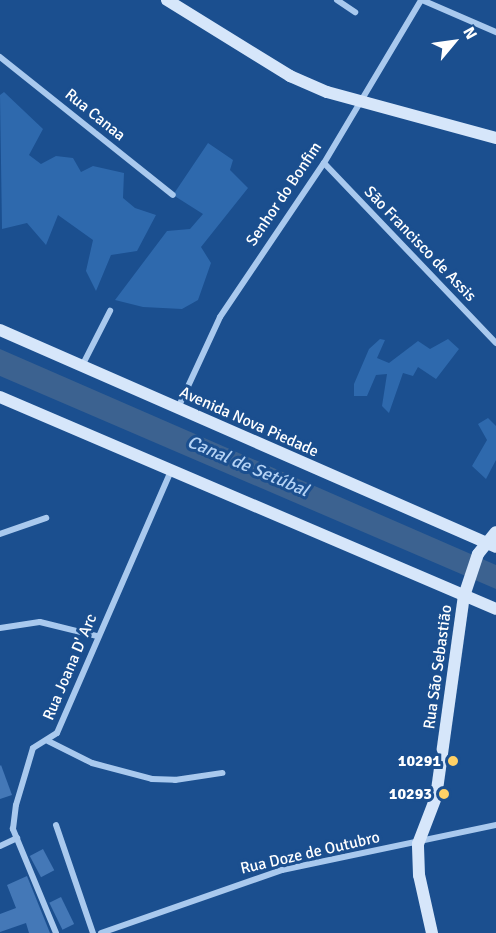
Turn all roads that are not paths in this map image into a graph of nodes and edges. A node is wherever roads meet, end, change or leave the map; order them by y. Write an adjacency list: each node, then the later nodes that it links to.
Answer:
1 (167, 0): 7 (street)
2 (337, 0): 4 (street)
3 (422, 0): 5 (street); 7 (street, Senhor do Bonfim)
4 (355, 12)
5 (496, 32)
6 (0, 57): 10 (street, Rua Canaa)
7 (358, 99): 8 (street); 9 (street, Senhor do Bonfim)
8 (496, 138)
9 (324, 163): 13 (street, São Francisco de Assis); 16 (street, Senhor do Bonfim)
10 (172, 195)
11 (110, 311): 14 (street)
12 (0, 330): 14 (street, Avenida Nova Piedade)
13 (496, 343)
14 (82, 366): 16 (street, Avenida Nova Piedade)
15 (0, 397): 17 (street)
16 (177, 408): 21 (street, Avenida Nova Piedade)
17 (171, 470): 22 (street); 25 (street, Rua Joana D' Arc)
18 (46, 518): 20 (street)
19 (496, 532): 21 (street, Rua São Sebastião)
20 (0, 534)
21 (491, 545): 22 (street, Rua São Sebastião)
22 (465, 596): 23 (street); 31 (street, Rua São Sebastião)
23 (496, 609)
24 (0, 628): 25 (street)
25 (97, 636): 26 (street, Rua Joana D' Arc)
26 (48, 741): 27 (street); 30 (street, Rua Joana D' Arc)
27 (222, 773)
28 (56, 825): 34 (street)
29 (496, 825): 31 (street, Rua Doze de Outubro)
30 (17, 838): 32 (street); 33 (street, Rua Joana D' Arc)
31 (418, 844): 35 (street, Rua Doze de Outubro); 36 (street, Rua São Sebastião)
32 (0, 846)
33 (56, 933)
34 (93, 933)
35 (101, 933)
36 (432, 933)

